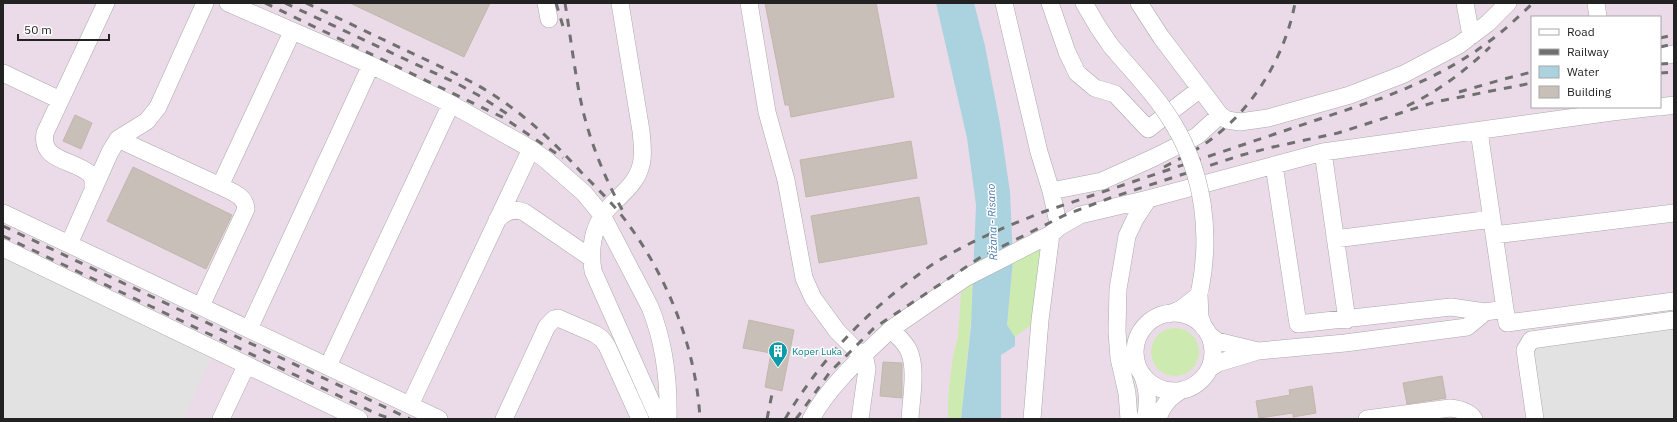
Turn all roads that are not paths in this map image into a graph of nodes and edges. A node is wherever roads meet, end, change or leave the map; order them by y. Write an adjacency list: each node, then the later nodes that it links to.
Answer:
1 (106, 3): 21 (street)
2 (205, 3): 29 (street)
3 (228, 3): 14 (street)
4 (620, 3): 39 (street)
5 (749, 3): 60 (street)
6 (1004, 3): 35 (street)
7 (1050, 3): 20 (street)
8 (1084, 3): 48 (street, bridge)
9 (1139, 3): 20 (street)
10 (1465, 3): 15 (street)
11 (1508, 3): 15 (street)
12 (1596, 3): 13 (street)
13 (1598, 16)
14 (292, 32): 18 (street); 33 (street)
15 (1471, 36): 27 (street)
16 (1674, 54): 17 (street)
17 (1661, 56)
18 (371, 66): 22 (street); 56 (street)
19 (3, 73): 21 (street)
20 (1200, 89): 27 (street)
21 (60, 100): 34 (street)
22 (451, 104): 30 (street); 62 (street)
23 (1674, 105): 24 (street)
24 (1661, 106)
25 (1634, 108): 26 (street)
26 (1612, 109): 28 (street)
27 (1220, 115): 35 (street)
28 (1479, 131): 31 (street); 40 (street)
29 (118, 139): 33 (street); 34 (street)
30 (531, 149): 39 (street); 41 (street)
31 (1323, 152): 32 (street); 44 (street)
32 (1274, 165): 36 (street); 54 (street)
33 (220, 186): 50 (street)
34 (93, 190): 45 (street)
35 (1052, 191): 42 (street)
36 (1148, 200): 42 (street); 78 (street)
37 (3, 213): 45 (street)
38 (1674, 213): 43 (street)
39 (602, 215): 47 (street); 73 (street)
40 (1492, 219): 43 (street); 44 (street)
41 (497, 220): 47 (street); 66 (street)
42 (1051, 233): 57 (street); 77 (street)
43 (1494, 235): 51 (street)
44 (1335, 239): 54 (street)
45 (69, 244): 50 (street)
46 (3, 248): 61 (street)
47 (590, 258): 72 (street)
48 (1199, 292): 53 (street); 58 (street)
49 (1674, 300): 51 (street)
50 (202, 306): 56 (street)
51 (1505, 309): 52 (street)
52 (1485, 312): 54 (street); 59 (street)
53 (1169, 314): 58 (street); 64 (street)
54 (1347, 320)
55 (1674, 320): 83 (street)
56 (249, 329): 62 (street)
57 (891, 329): 60 (street); 76 (street)
58 (1206, 331): 59 (street); 63 (street)
59 (1258, 351): 63 (street)
60 (862, 356): 74 (street); 75 (street)
61 (246, 366): 67 (street); 68 (street)
62 (328, 366): 66 (street)
63 (1209, 369): 65 (street)
64 (1141, 372): 65 (street); 79 (street)
65 (1182, 390): 80 (street)
66 (410, 405): 69 (street)
67 (221, 419)
68 (358, 419)
69 (439, 419)
70 (504, 419): 71 (street)
71 (640, 419)
72 (659, 419)
73 (668, 419)
74 (811, 419)
75 (860, 419)
76 (910, 419)
77 (1032, 419)
78 (1129, 419)
79 (1145, 419)
80 (1158, 419)
81 (1367, 419): 82 (street)
82 (1474, 419)
83 (1535, 419)

